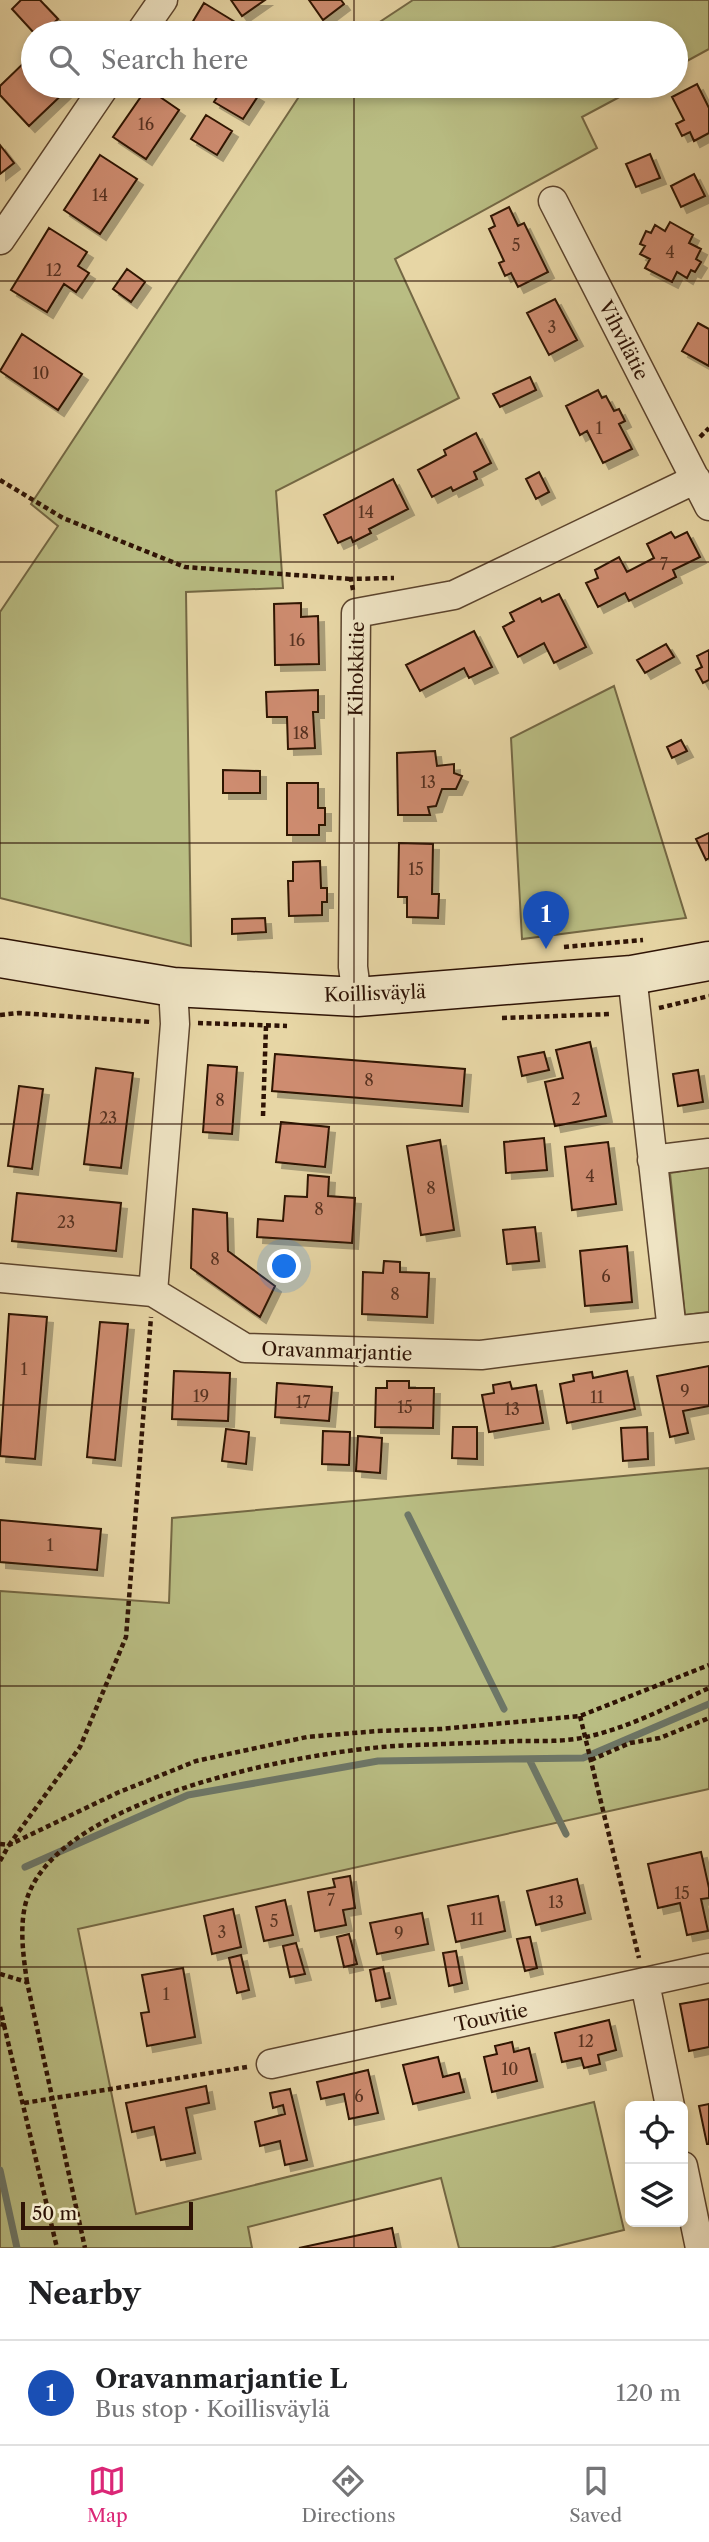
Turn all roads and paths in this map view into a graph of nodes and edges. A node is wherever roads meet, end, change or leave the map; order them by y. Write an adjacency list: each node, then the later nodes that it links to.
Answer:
1 (163, 0): 2 (street)
2 (148, 21)
3 (97, 98): 5 (street)
4 (553, 201): 6 (street, Vihvilätie)
5 (0, 240)
6 (696, 478): 8 (street); 11 (street, Kihokkitie)
7 (0, 480): 10 (path)
8 (709, 506)
9 (402, 578): 10 (path)
10 (351, 579): 11 (path)
11 (356, 613): 16 (street, Kihokkitie)
12 (0, 958): 15 (street, Koillisväylä)
13 (709, 961): 14 (street, Koillisväylä)
14 (632, 975): 16 (street, Koillisväylä); 20 (street)
15 (173, 987): 16 (street, Koillisväylä); 22 (street)
16 (357, 997)
17 (267, 1026): 18 (path)
18 (263, 1116)
19 (709, 1153): 20 (street)
20 (652, 1160): 24 (street)
21 (0, 1278): 22 (street)
22 (153, 1292): 24 (street, Oravanmarjantie); 32 (path)
23 (709, 1327): 24 (street, Oravanmarjantie)
24 (672, 1331)
25 (709, 1665): 27 (path)
26 (709, 1688): 29 (path)
27 (580, 1716): 29 (path); 32 (path)
28 (709, 1718): 30 (path)
29 (585, 1737): 30 (path); 36 (path)
30 (591, 1760): 37 (path)
31 (0, 1844): 32 (path)
32 (9, 1845): 33 (path)
33 (0, 1861)
34 (709, 1969): 37 (street, Touvitie)
35 (0, 1974): 36 (path)
36 (27, 1982): 41 (path)
37 (645, 1983): 40 (street, Touvitie); 42 (street)
38 (0, 2007): 39 (path)
39 (2, 2024): 43 (path)
40 (271, 2064): 41 (path)
41 (51, 2099): 43 (path); 47 (path)
42 (669, 2101)
43 (24, 2103): 46 (path)
44 (688, 2184): 45 (street)
45 (701, 2232)
46 (57, 2248)
47 (85, 2248)

